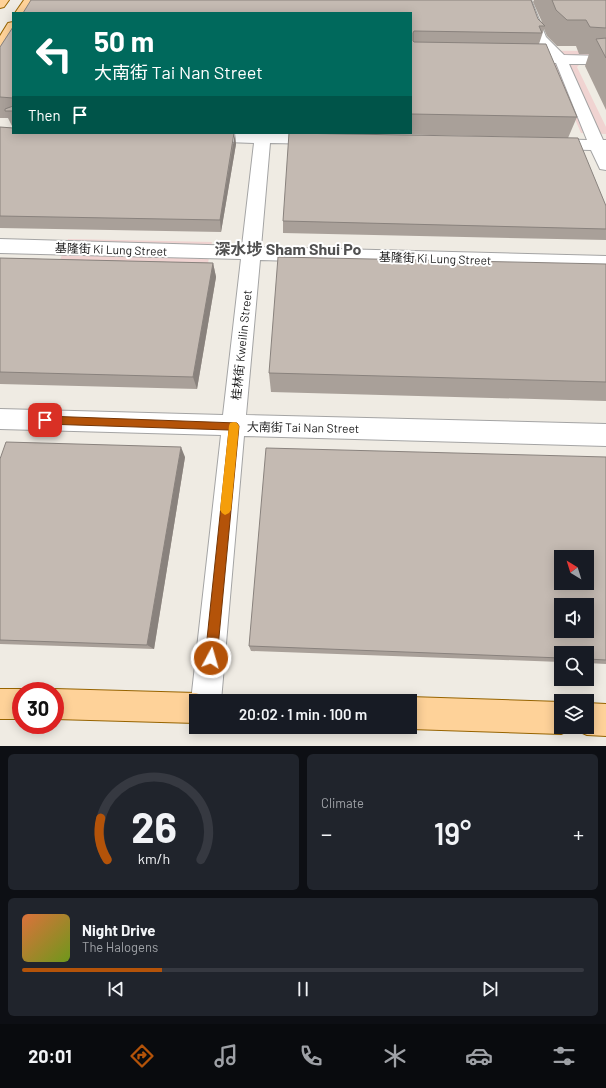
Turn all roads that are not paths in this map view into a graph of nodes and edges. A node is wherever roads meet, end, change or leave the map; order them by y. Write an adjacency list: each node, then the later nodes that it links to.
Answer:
1 (3, 0): 4 (main road)
2 (30, 0): 5 (main road)
3 (525, 0): 9 (street)
4 (0, 4)
5 (22, 12)
6 (12, 29): 7 (main road)
7 (4, 50)
8 (506, 59): 9 (street)
9 (561, 60): 10 (street); 15 (street)
10 (606, 60)
11 (263, 136): 12 (street); 13 (street); 18 (street, 桂林街 Kweilin Street)
12 (194, 137)
13 (338, 140)
14 (538, 144): 15 (street)
15 (601, 145): 16 (street)
16 (606, 165)
17 (0, 246): 18 (street, 基隆街 Ki Lung Street)
18 (252, 254): 19 (street, 基隆街 Ki Lung Street); 21 (street, 桂林街 Kweilin Street)
19 (606, 263)
20 (0, 419): 21 (street, 大南街 Tai Nan Street)
21 (234, 426): 22 (street, 大南街 Tai Nan Street); 23 (street, 桂林街 Kweilin Street)
22 (606, 435)
23 (207, 694)
24 (0, 704): 25 (main road)
25 (12, 704)
26 (64, 704): 27 (main road)
27 (189, 708)
28 (417, 713): 29 (main road)
29 (554, 718)
30 (594, 719): 31 (main road)
31 (606, 720)

